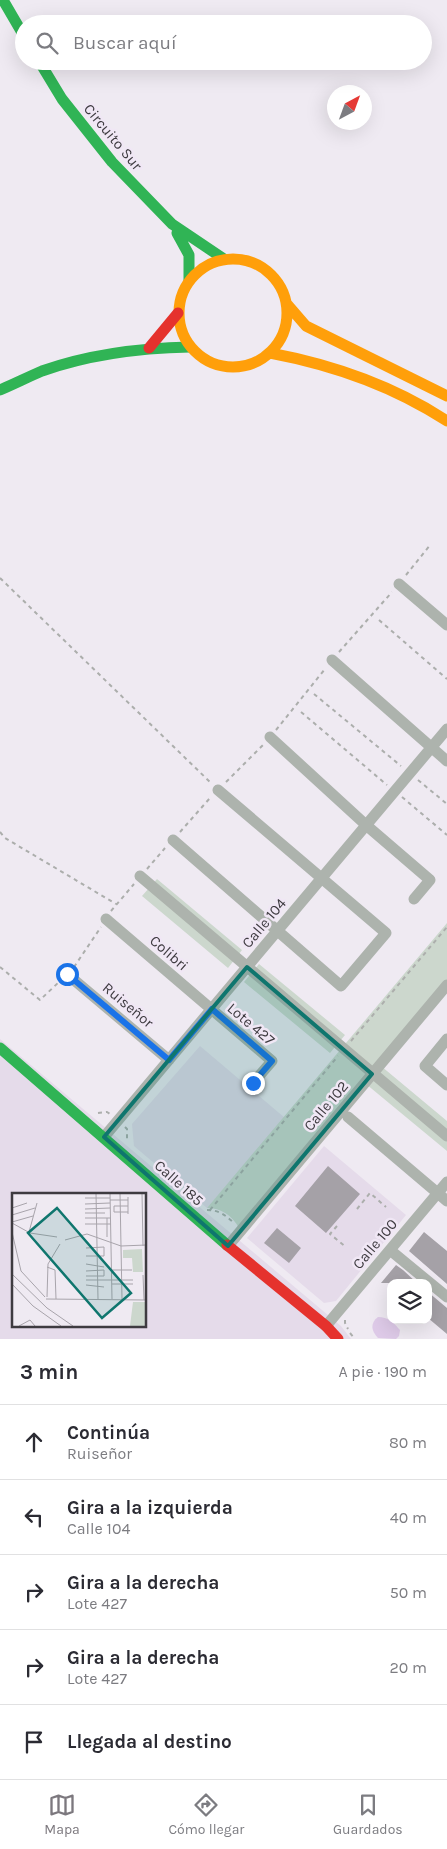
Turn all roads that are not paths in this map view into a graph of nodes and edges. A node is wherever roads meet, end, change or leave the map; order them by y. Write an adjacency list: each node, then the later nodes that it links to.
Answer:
1 (5, 1): 2 (street)
2 (15, 19)
3 (44, 70): 4 (street, Circuito Sur)
4 (172, 224): 5 (street, Circuito Sur); 6 (street, Circuito Sur)
5 (224, 259): 6 (street); 7 (street)
6 (189, 280): 8 (street)
7 (287, 304): 11 (street); 13 (street)
8 (178, 313): 9 (street); 10 (street)
9 (190, 347): 10 (street); 11 (street)
10 (149, 348): 12 (street)
11 (270, 354): 14 (street)
12 (0, 390)
13 (447, 396)
14 (447, 421)
15 (399, 584): 16 (street)
16 (447, 625)
17 (332, 660): 20 (street)
18 (447, 729): 20 (street, Calle 104)
19 (270, 737): 23 (street)
20 (431, 747): 21 (street); 23 (street, Calle 104)
21 (447, 761)
22 (218, 790): 26 (street)
23 (366, 825): 26 (street, Calle 104); 27 (street)
24 (172, 840): 29 (street)
25 (140, 876): 30 (street)
26 (321, 879): 29 (street, Calle 104); 29 (street)
27 (414, 899)
28 (106, 919): 33 (street, Colibri)
29 (277, 932): 30 (street, Calle 104)
30 (247, 967): 33 (street, Calle 104); 37 (street)
31 (67, 974): 36 (street, Ruiseñor)
32 (447, 985): 37 (street, Calle 102)
33 (212, 1009): 36 (street, Calle 104); 38 (street, Lote 427)
34 (447, 1039): 39 (street)
35 (0, 1048): 42 (street, Calle 185)
36 (169, 1060): 42 (street, Calle 104)
37 (372, 1074): 41 (street); 46 (street, Calle 102)
38 (253, 1083)
39 (447, 1085)
40 (348, 1117): 44 (street)
41 (447, 1136)
42 (104, 1137): 46 (street, Calle 185)
43 (447, 1182): 44 (street, Calle 100)
44 (437, 1193): 45 (street); 47 (street, Calle 100)
45 (447, 1201)
46 (228, 1246): 49 (street, Calle 185)
47 (390, 1250): 48 (street); 49 (street, Calle 100)
48 (447, 1297)
49 (326, 1326): 50 (street, Calle 185)
50 (338, 1339)

